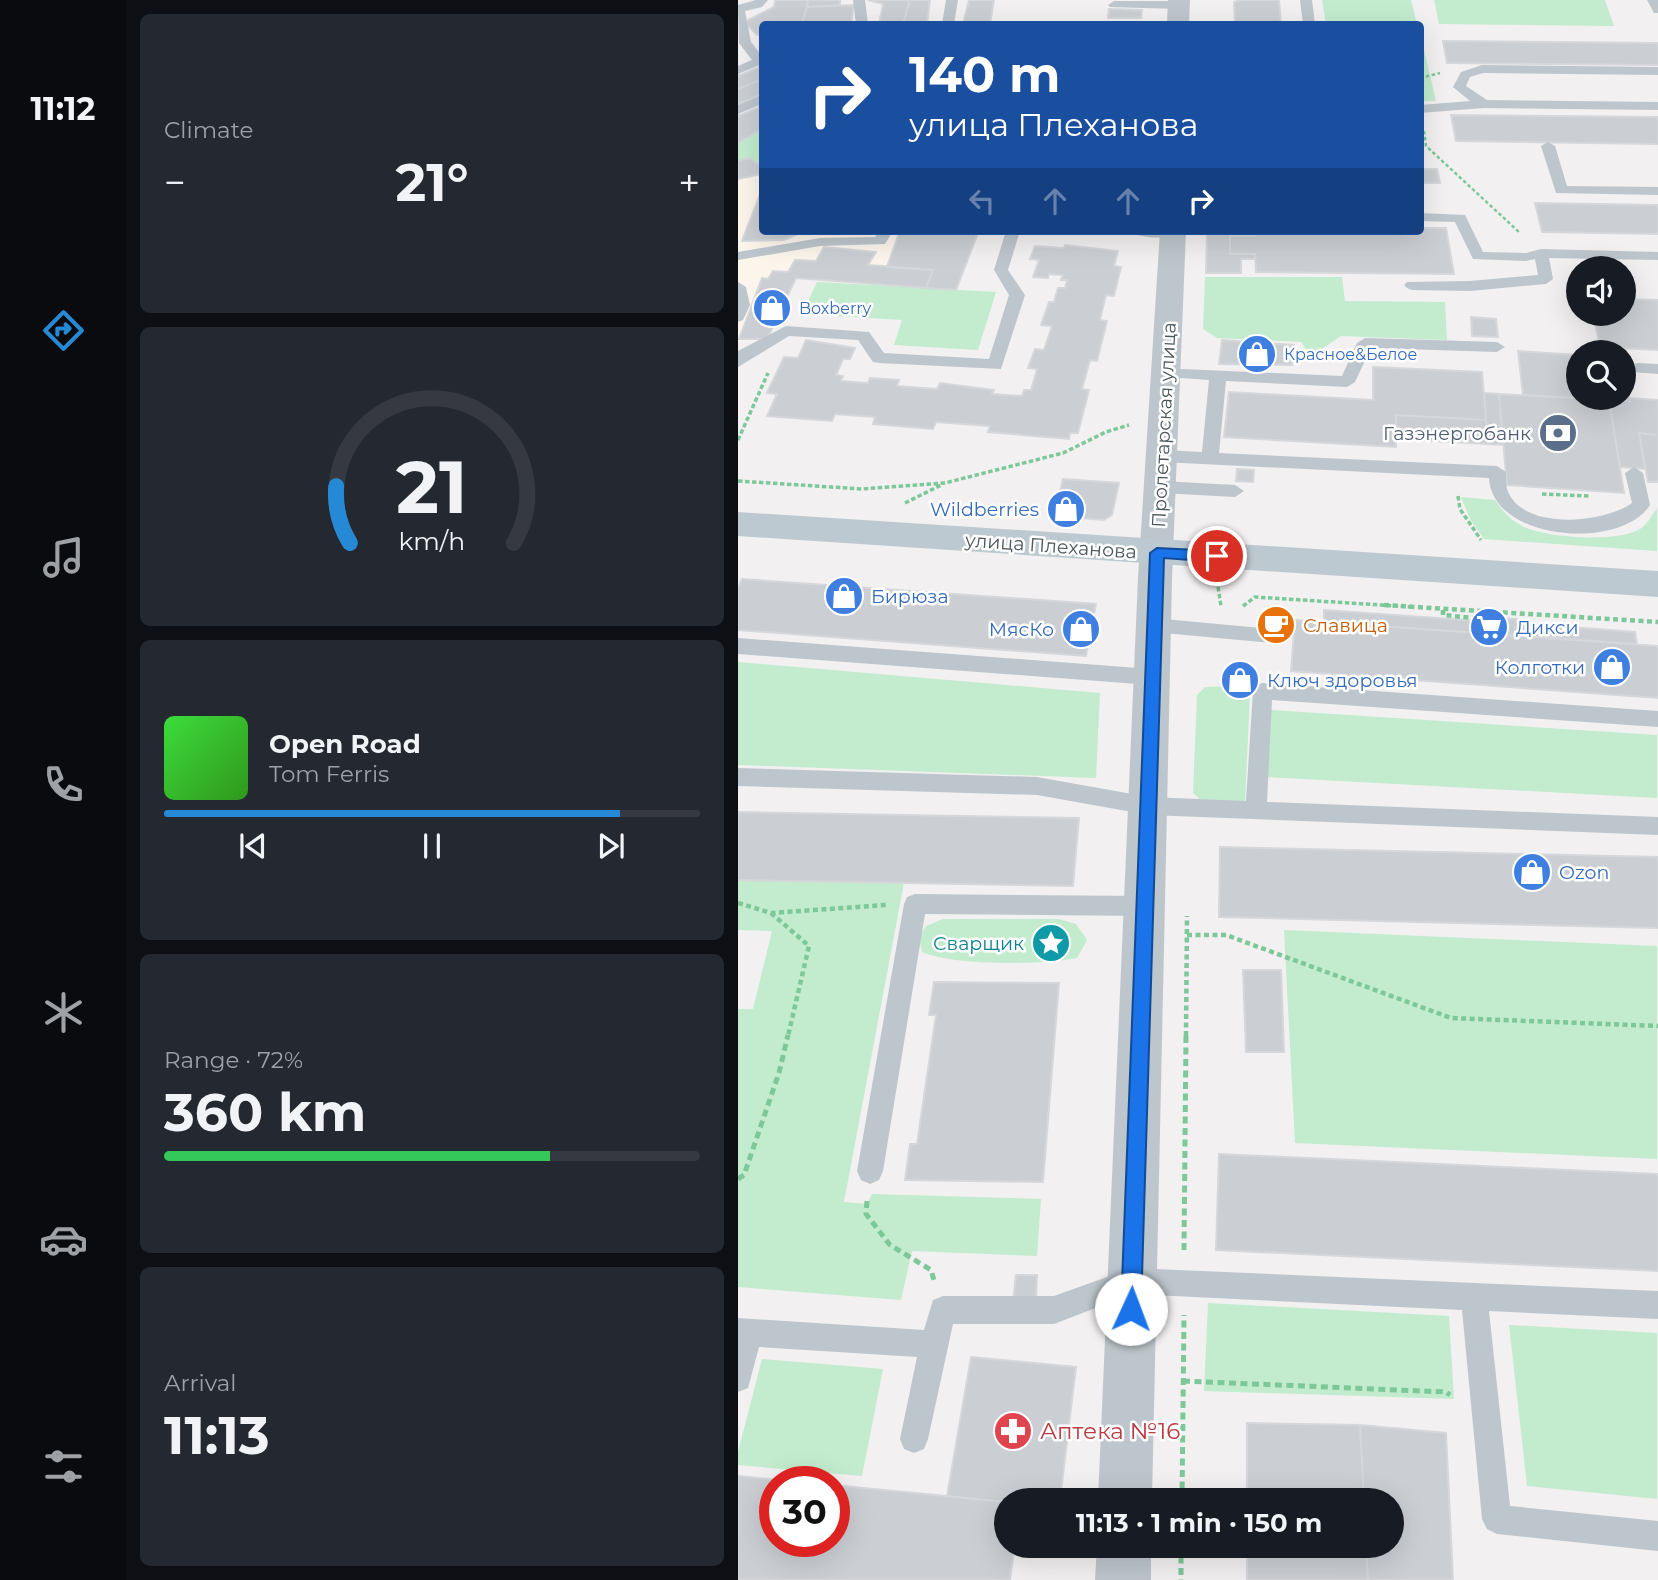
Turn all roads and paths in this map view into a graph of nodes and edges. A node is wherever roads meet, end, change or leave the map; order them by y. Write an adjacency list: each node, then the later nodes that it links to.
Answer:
1 (762, 0): 7 (lane)
2 (859, 0): 10 (lane)
3 (952, 0): 11 (lane)
4 (1306, 0): 12 (lane)
5 (1653, 0): 9 (lane)
6 (1114, 5): 8 (lane)
7 (739, 9): 13 (lane)
8 (1179, 10)
9 (1657, 10)
10 (862, 21)
11 (948, 21)
12 (1309, 21)
13 (759, 60)
14 (759, 61): 15 (lane)
15 (738, 69)
16 (1657, 71): 18 (lane)
17 (759, 100): 21 (lane)
18 (1484, 104): 19 (lane); 20 (lane)
19 (1657, 106)
20 (1424, 108)
21 (738, 110)
22 (1424, 128): 30 (path)
23 (1548, 146): 24 (lane)
24 (1657, 191)
25 (1424, 217): 30 (lane)
26 (884, 235): 29 (lane)
27 (1012, 235): 36 (lane)
28 (1163, 235): 41 (street, Пролетарская улица)
29 (822, 236): 31 (lane)
30 (1541, 253): 32 (lane); 33 (lane)
31 (738, 256)
32 (1657, 256)
33 (1412, 285)
34 (738, 287): 35 (lane)
35 (738, 317)
36 (786, 331): 38 (lane); 44 (path)
37 (1497, 347): 42 (lane)
38 (739, 357)
39 (1638, 368): 40 (lane)
40 (1657, 369)
41 (1166, 372): 42 (lane); 46 (street, Пролетарская улица)
42 (1218, 375): 45 (lane)
43 (1135, 423): 49 (path)
44 (738, 440)
45 (1210, 458): 46 (lane); 47 (lane)
46 (1162, 471): 53 (lane); 59 (street, Пролетарская улица)
47 (1634, 473)
48 (738, 481): 49 (path)
49 (945, 483): 56 (path)
50 (1457, 484): 58 (path)
51 (1561, 489): 54 (path)
52 (1577, 490): 54 (path)
53 (1235, 491)
54 (1579, 496): 55 (path)
55 (1584, 496)
56 (901, 505)
57 (738, 524): 59 (main road, улица Плеханова)
58 (1488, 548)
59 (1157, 553): 60 (main road, улица Плеханова); 63 (street, Пролетарская улица)
60 (1657, 584)
61 (1443, 610): 62 (path)
62 (1494, 620)
63 (1153, 625): 64 (lane); 66 (street, Пролетарская улица)
64 (1273, 636)
65 (738, 646): 66 (lane)
66 (1151, 677): 69 (street, Пролетарская улица)
67 (1657, 719): 70 (lane)
68 (738, 777): 69 (lane)
69 (1149, 806): 70 (lane); 74 (street, Пролетарская улица)
70 (1256, 810): 71 (lane)
71 (1657, 827)
72 (738, 903): 76 (path)
73 (915, 904): 74 (lane); 76 (path); 79 (lane)
74 (1144, 906): 81 (street, Пролетарская улица)
75 (1187, 910): 77 (path)
76 (771, 912): 80 (path)
77 (1187, 935): 78 (path); 82 (path)
78 (1657, 1026)
79 (870, 1171): 85 (path)
80 (738, 1179)
81 (1132, 1281): 82 (lane); 85 (lane); 92 (street, Пролетарская улица)
82 (1184, 1284): 83 (lane); 89 (path)
83 (1474, 1297): 84 (lane); 90 (lane)
84 (1657, 1305)
85 (943, 1310): 87 (lane)
86 (744, 1333): 87 (lane); 88 (lane)
87 (933, 1345): 91 (lane)
88 (738, 1378)
89 (1183, 1381): 90 (path); 93 (path)
90 (1488, 1430): 94 (lane)
91 (914, 1439)
92 (1125, 1488)
93 (1182, 1488)
94 (1657, 1536)
95 (1124, 1558): 97 (street)
96 (1181, 1558): 98 (path)
97 (1123, 1580)
98 (1181, 1580)

